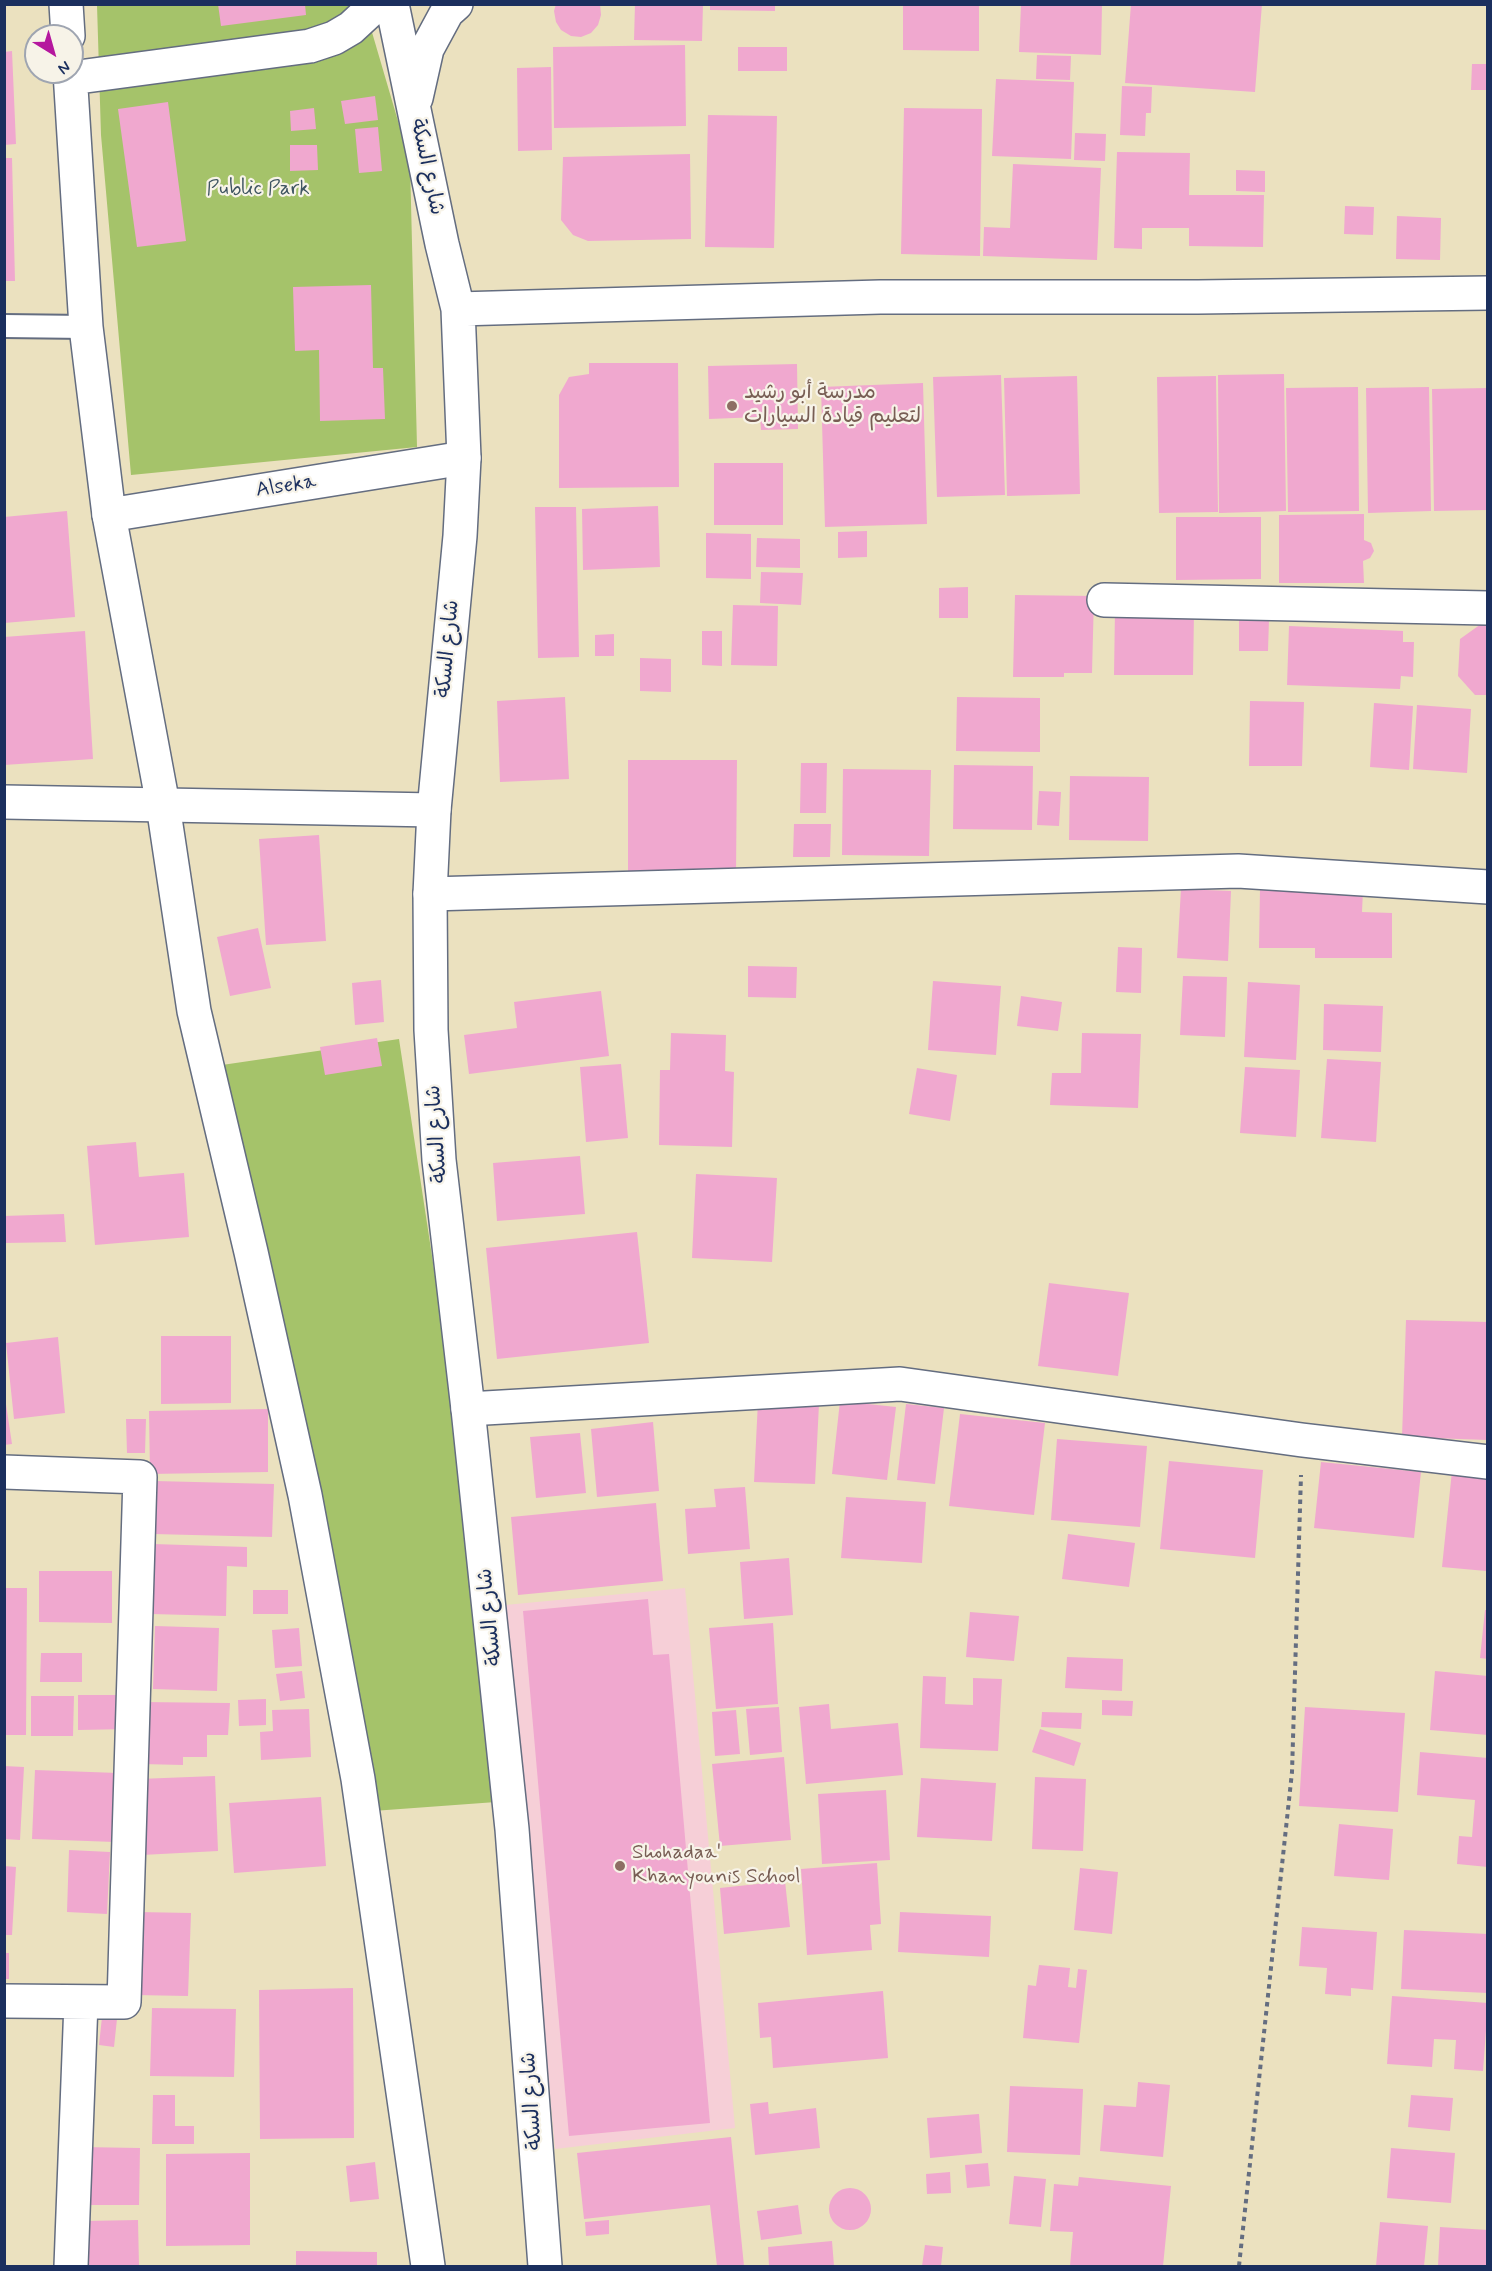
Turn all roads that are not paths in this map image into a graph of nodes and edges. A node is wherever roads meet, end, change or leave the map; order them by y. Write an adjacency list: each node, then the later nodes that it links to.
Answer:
1 (66, 4): 5 (main road)
2 (377, 4): 6 (main road)
3 (392, 4): 8 (main road, شارع السكة)
4 (456, 4): 8 (main road)
5 (67, 24)
6 (84, 73)
7 (72, 84): 12 (main road)
8 (414, 109): 10 (main road, شارع السكة)
9 (1488, 292): 10 (main road)
10 (458, 309): 13 (main road, شارع السكة)
11 (4, 326): 12 (lane)
12 (86, 327): 14 (main road)
13 (464, 458): 14 (main road, Alseka); 19 (main road, شارع السكة)
14 (108, 515): 18 (main road)
15 (1104, 600): 16 (main road)
16 (1488, 608)
17 (4, 802): 18 (main road)
18 (163, 805): 19 (main road); 28 (main road)
19 (434, 810): 21 (main road, شارع السكة)
20 (1488, 887): 21 (main road)
21 (430, 894): 22 (main road, شارع السكة)
22 (468, 1409): 23 (main road); 29 (main road, شارع السكة)
23 (1488, 1462)
24 (4, 1472): 26 (main road)
25 (4, 2001): 26 (main road)
26 (81, 2002): 27 (main road)
27 (71, 2266)
28 (428, 2266)
29 (545, 2266)

